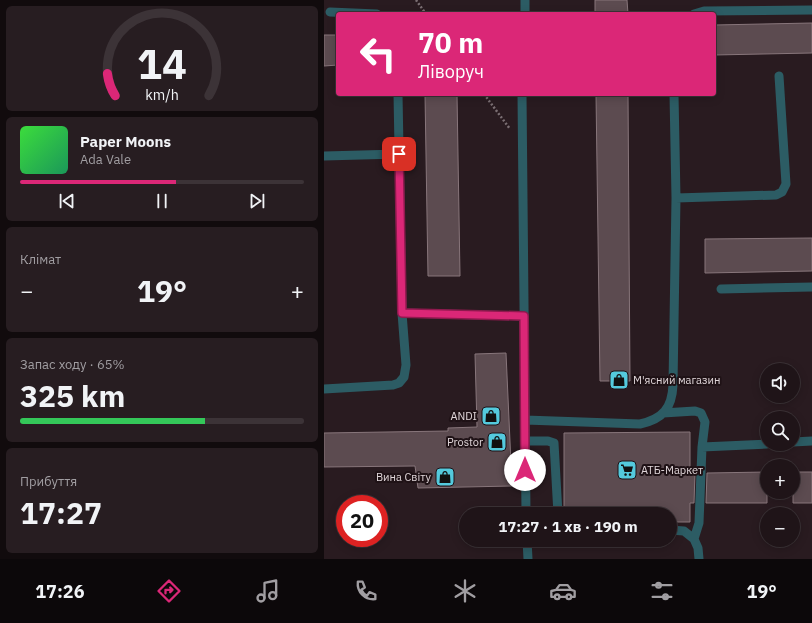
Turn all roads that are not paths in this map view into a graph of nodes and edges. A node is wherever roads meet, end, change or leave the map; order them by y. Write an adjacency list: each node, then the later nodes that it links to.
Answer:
1 (525, 0): 5 (lane)
2 (812, 10): 6 (lane)
3 (330, 12): 4 (lane)
4 (336, 12)
5 (525, 12)
6 (701, 12)
7 (779, 76): 13 (lane)
8 (398, 96): 11 (lane)
9 (522, 96): 17 (lane)
10 (674, 96): 13 (lane)
11 (399, 154): 12 (lane); 16 (lane)
12 (324, 156)
13 (676, 198): 19 (lane)
14 (812, 287): 15 (lane)
15 (721, 289)
16 (402, 313): 17 (lane); 18 (lane)
17 (524, 316): 20 (lane)
18 (324, 389)
19 (664, 413): 20 (lane); 25 (lane)
20 (525, 420): 21 (lane)
21 (525, 441): 26 (lane); 27 (lane)
22 (812, 441): 23 (lane)
23 (800, 442)
24 (760, 444): 25 (lane)
25 (702, 447): 29 (lane)
26 (526, 507)
27 (558, 507)
28 (677, 530): 29 (lane)
29 (694, 538): 32 (lane)
30 (527, 547): 31 (lane)
31 (528, 559)
32 (699, 559)

